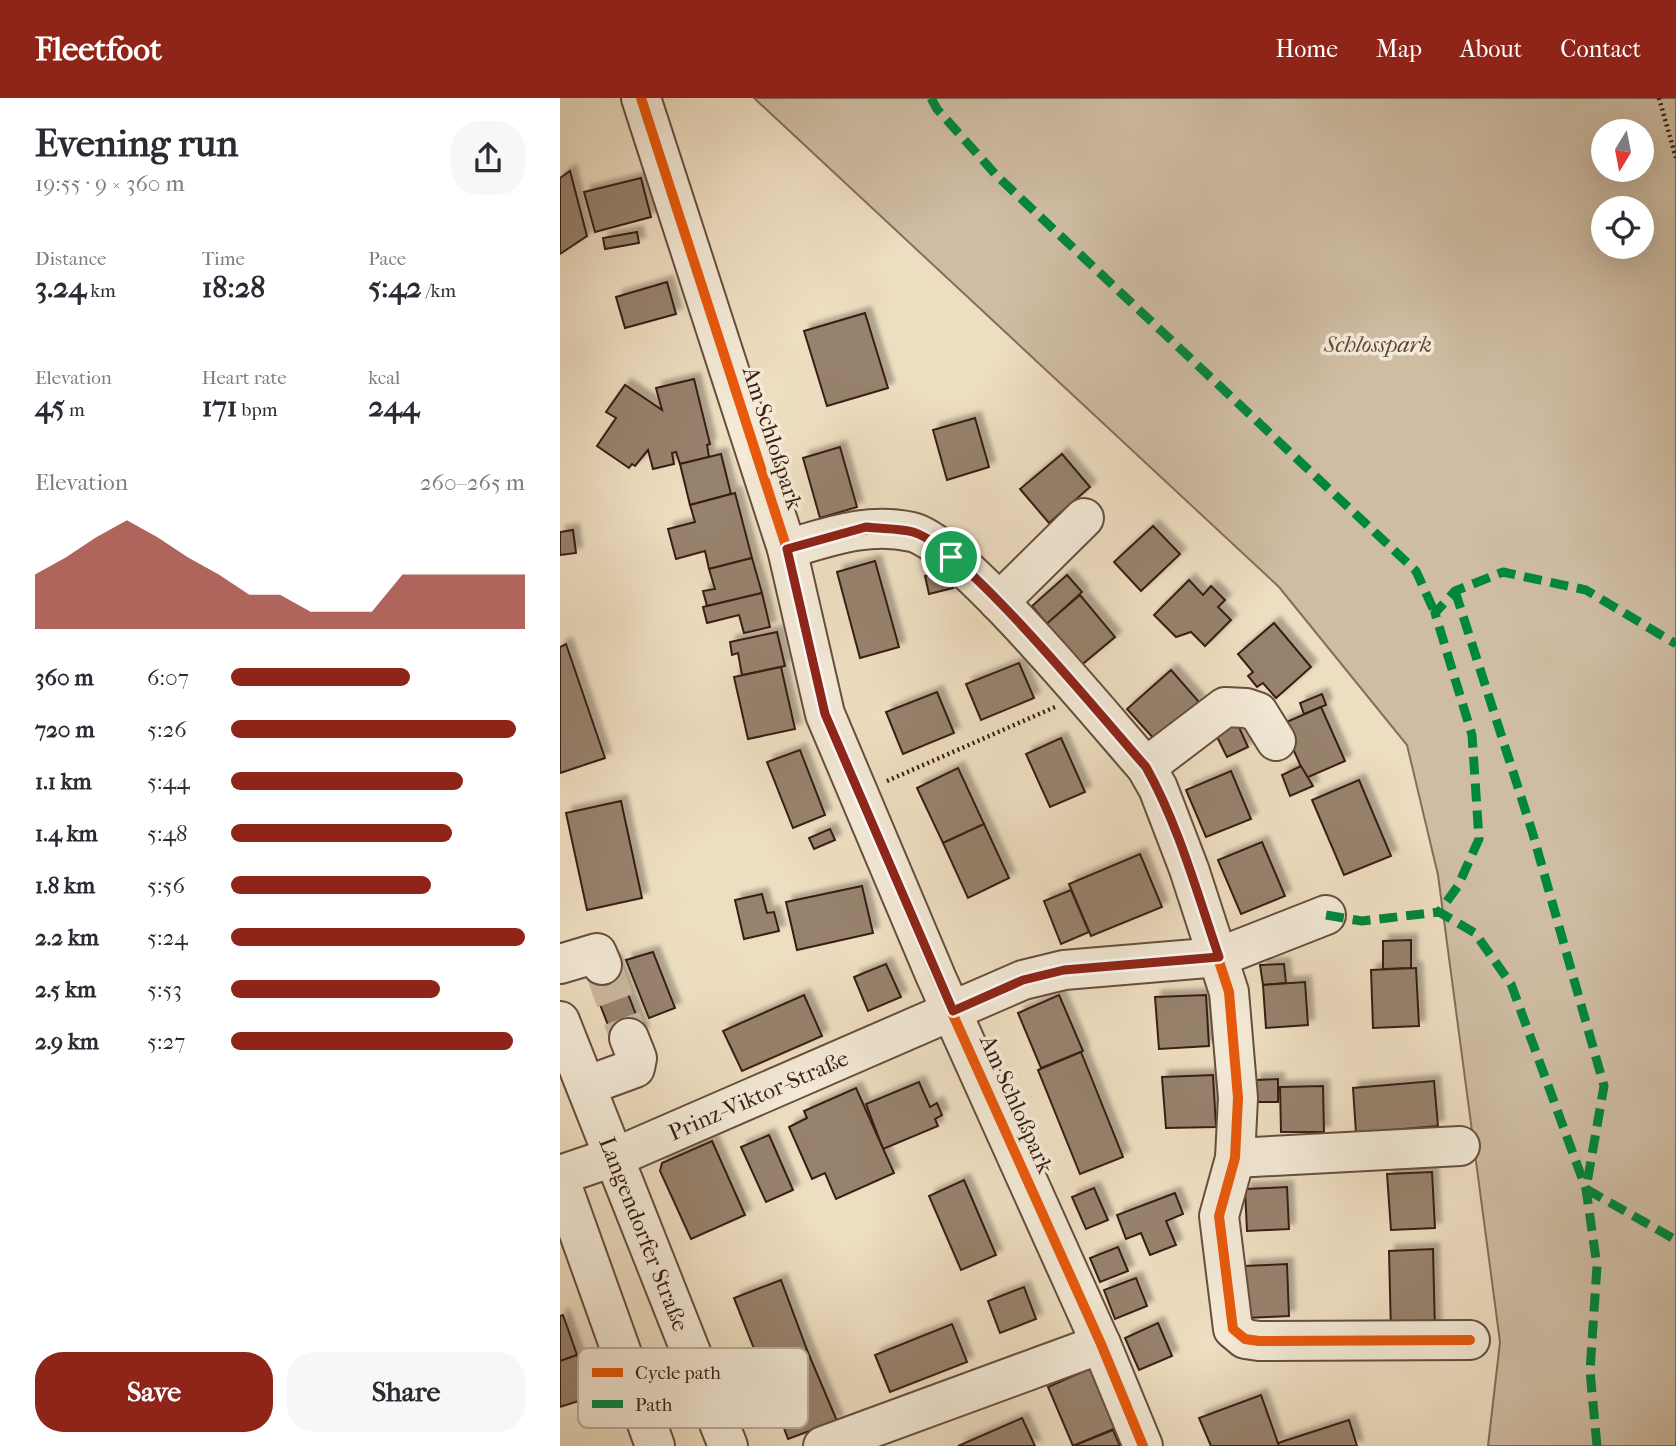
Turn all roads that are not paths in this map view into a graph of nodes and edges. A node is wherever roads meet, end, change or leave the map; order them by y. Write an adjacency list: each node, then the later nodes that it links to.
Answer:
1 (641, 98): 3 (street, Am Schloßpark)
2 (1084, 518): 4 (street)
3 (787, 549): 4 (street); 11 (street, Am Schloßpark)
4 (999, 602): 6 (street)
5 (1276, 741): 6 (street)
6 (1146, 767): 8 (street)
7 (1326, 915): 8 (street, Prinz-Viktor-Straße)
8 (1219, 957): 11 (street, Prinz-Viktor-Straße); 17 (street)
9 (560, 964): 10 (street)
10 (602, 965)
11 (953, 1011): 16 (street, Prinz-Viktor-Straße); 21 (street, Am Schloßpark)
12 (560, 1021): 14 (street, Langendorfer Straße)
13 (629, 1038): 14 (street)
14 (586, 1086): 16 (street, Langendorfer Straße)
15 (1460, 1146): 17 (street)
16 (612, 1158): 18 (street, Prinz-Viktor-Straße); 23 (street, Langendorfer Straße)
17 (1235, 1158): 20 (street)
18 (560, 1175)
19 (560, 1180): 22 (street)
20 (1471, 1339)
21 (1101, 1345): 28 (street); 29 (street, Am Schloßpark)
22 (620, 1348)
23 (689, 1348)
24 (649, 1428): 26 (street)
25 (721, 1428): 27 (street, Langendorfer Straße)
26 (655, 1446)
27 (728, 1446)
28 (823, 1446)
29 (1143, 1446)

